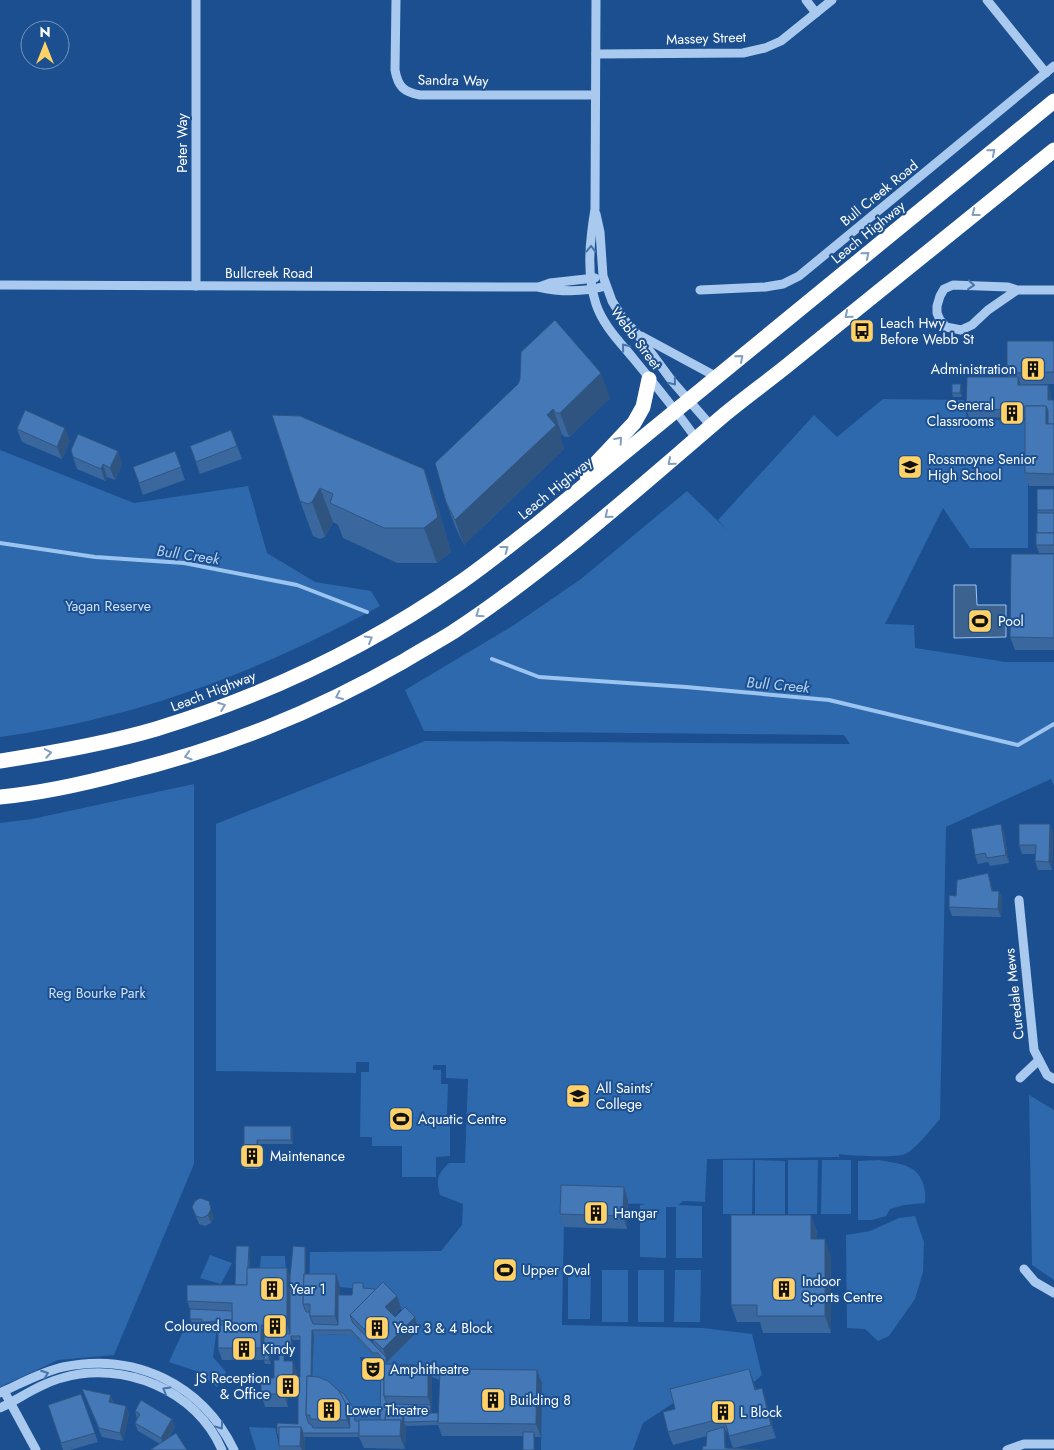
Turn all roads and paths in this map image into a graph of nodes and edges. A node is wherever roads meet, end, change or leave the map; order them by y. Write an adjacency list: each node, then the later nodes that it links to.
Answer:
1 (196, 0): 18 (street, Peter Way)
2 (396, 0): 11 (street, Sandra Way)
3 (596, 0): 8 (street, Webb Street)
4 (806, 0): 7 (street)
5 (832, 0): 7 (street, Massey Street)
6 (987, 0): 10 (street)
7 (816, 13): 8 (street, Massey Street)
8 (596, 54): 11 (street, Webb Street)
9 (1054, 66): 10 (street, Bull Creek Road)
10 (1046, 73): 22 (street, Bull Creek Road)
11 (596, 95): 14 (street, Webb Street)
12 (1054, 101): 26 (highway, Leach Highway, one-way to 12)
13 (1054, 150): 30 (highway, one-way to 30)
14 (595, 208): 15 (street, Webb Street); 16 (street, Webb Street, one-way to 14)
15 (603, 276): 16 (street, Bullcreek Road); 19 (street, Webb Street)
16 (591, 279): 20 (street, Bullcreek Road); 21 (street, Webb Street)
17 (0, 286): 18 (street, Bullcreek Road)
18 (196, 286): 20 (street, Bullcreek Road)
19 (606, 286): 21 (street, Bullcreek Road); 25 (street, Webb Street)
20 (538, 287): 21 (street, Bullcreek Road)
21 (592, 290): 27 (street, Webb Street, one-way to 21)
22 (700, 290)
23 (1017, 290): 23 (street, one-way to 23); 24 (street)
24 (1054, 290)
25 (638, 335): 26 (street, Webb Street); 28 (street, Webb Street, one-way to 28)
26 (717, 377): 28 (highway, Leach Highway)
27 (650, 378): 29 (street, Webb Street); 32 (highway, one-way to 27)
28 (690, 400): 29 (highway, Leach Highway); 30 (street, Webb Street)
29 (677, 412): 31 (street, Webb Street); 32 (highway, Leach Highway)
30 (712, 427): 31 (highway)
31 (697, 440): 34 (highway, one-way to 34)
32 (536, 525): 33 (highway, Leach Highway, one-way to 32)
33 (0, 760)
34 (0, 796)
35 (1019, 900): 36 (street, Curedale Mews)
36 (1040, 1060): 37 (street); 38 (street, Curedale Mews)
37 (1020, 1078)
38 (1054, 1079)
39 (1024, 1269): 40 (street)
40 (1054, 1293)
41 (2, 1392): 42 (street); 47 (street, one-way to 47)
42 (10, 1404): 43 (street); 45 (street); 46 (street, one-way to 42)
43 (0, 1408)
44 (1054, 1444): 48 (street)
45 (36, 1450)
46 (222, 1450)
47 (234, 1450)
48 (1007, 1450)

